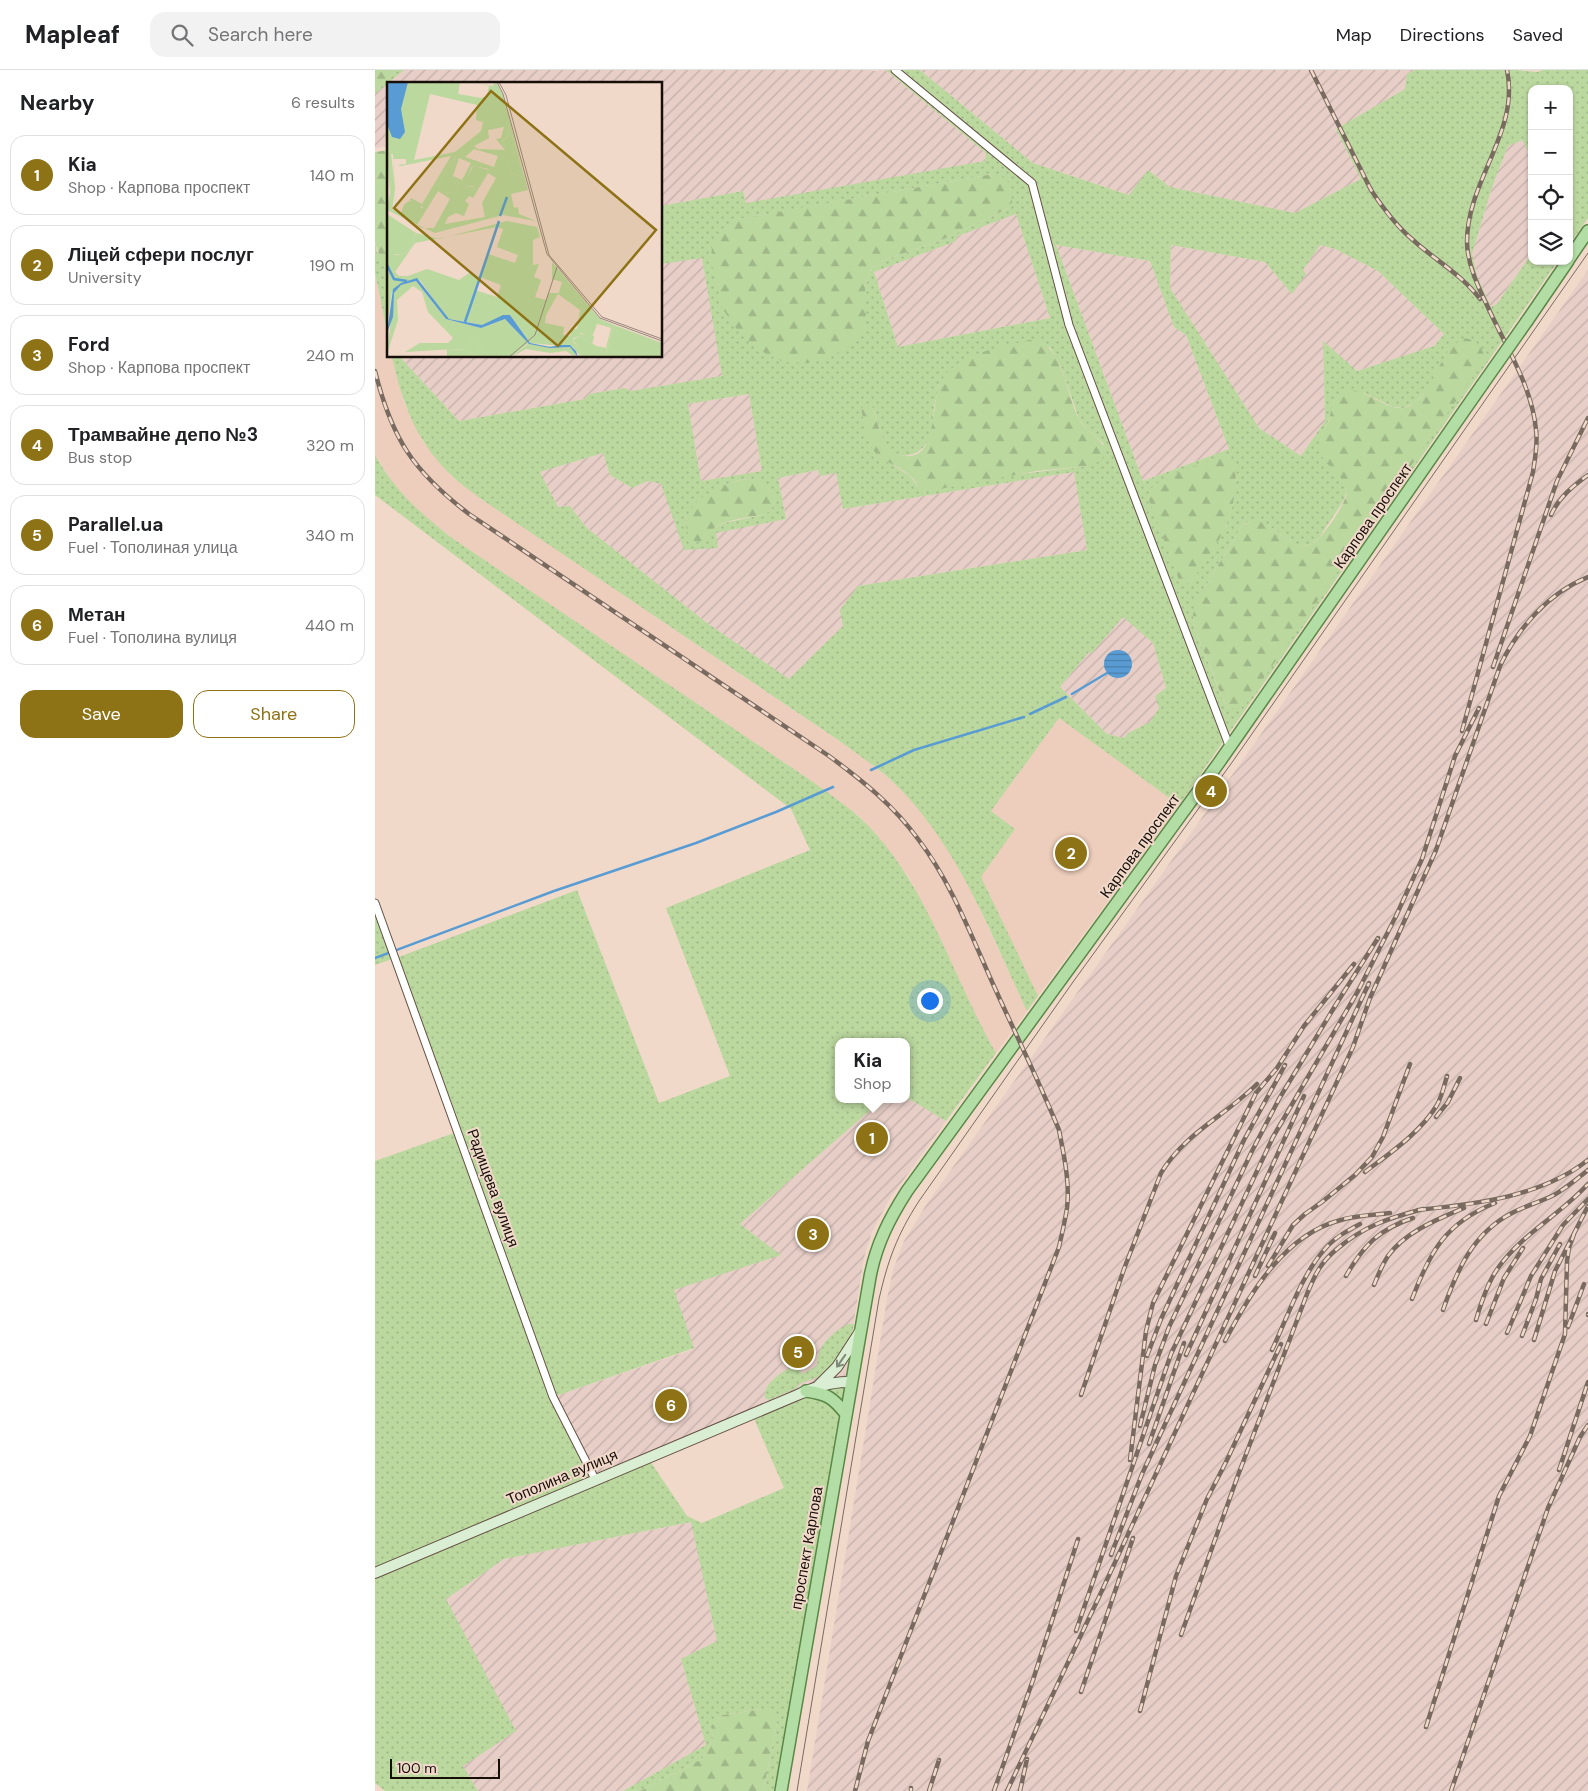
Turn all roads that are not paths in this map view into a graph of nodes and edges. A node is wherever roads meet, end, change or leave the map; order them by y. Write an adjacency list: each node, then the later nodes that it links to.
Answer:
1 (895, 70): 5 (street)
2 (1588, 231): 3 (main road, Карпова проспект)
3 (1573, 253)
4 (1565, 265): 5 (main road, Карпова проспект, bridge)
5 (1230, 748): 7 (main road, Карпова проспект)
6 (375, 902): 13 (street, Радищева вулиця)
7 (863, 1311): 8 (main road, проспект Карпова)
8 (861, 1330): 9 (main road, проспект Карпова); 10 (main road, one-way to 10)
9 (851, 1382): 10 (main road, Тополина вулиця); 12 (main road, проспект Карпова)
10 (817, 1387): 11 (main road, Тополина вулиця)
11 (806, 1391): 12 (main road); 13 (main road, Тополина вулиця)
12 (846, 1414): 15 (main road, проспект Карпова)
13 (595, 1479): 14 (main road, Тополина вулиця)
14 (375, 1573)
15 (781, 1791)

